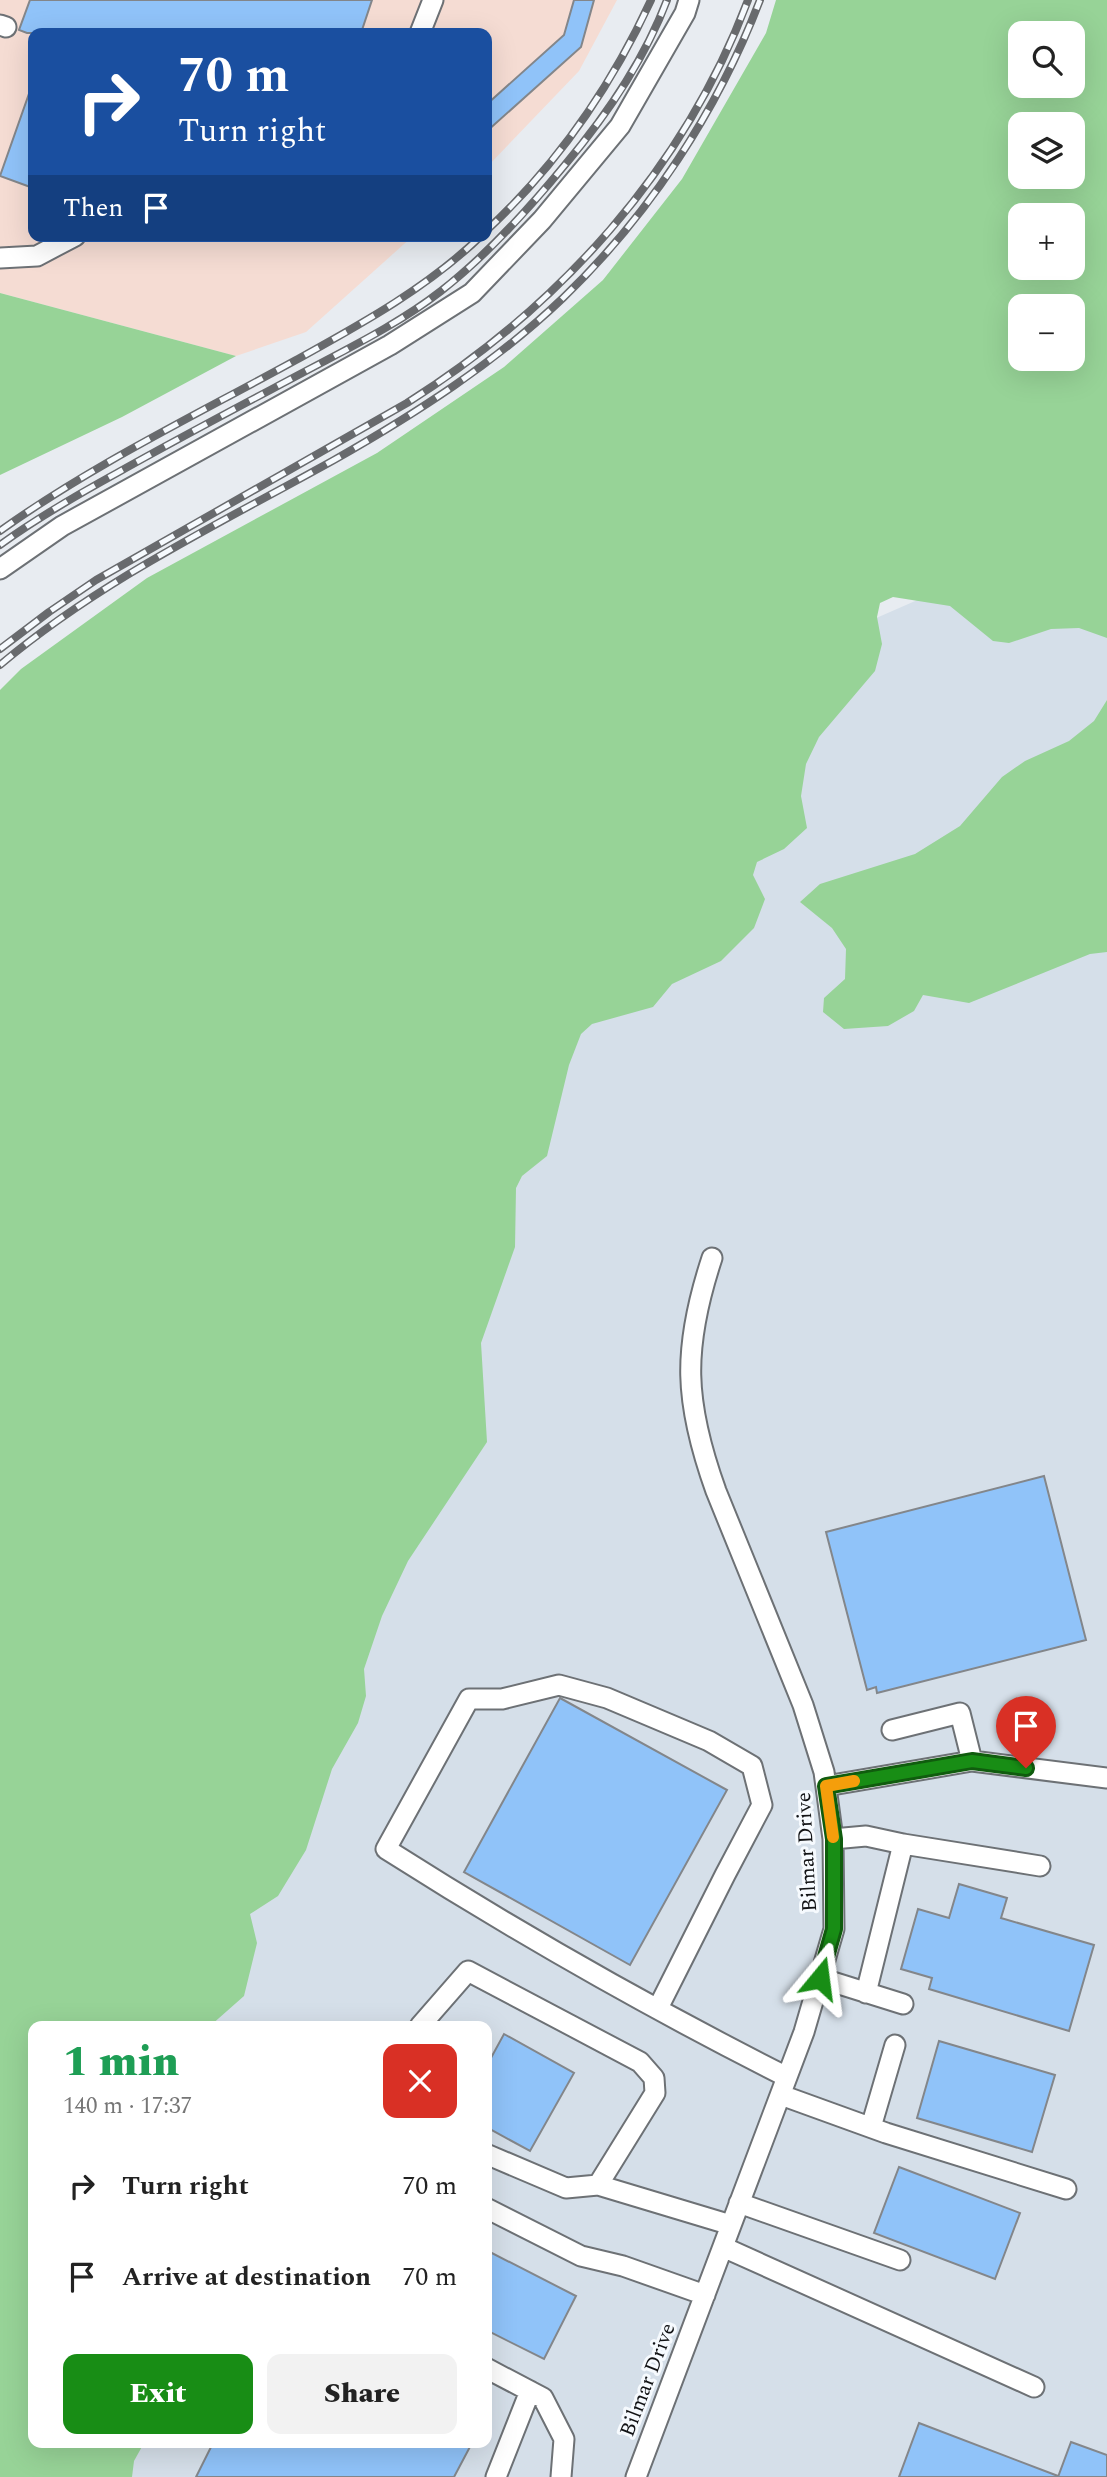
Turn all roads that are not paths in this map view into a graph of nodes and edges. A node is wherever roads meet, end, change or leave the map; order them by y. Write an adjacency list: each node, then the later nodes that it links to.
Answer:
1 (433, 0): 3 (street)
2 (689, 0): 6 (street)
3 (423, 28)
4 (64, 242): 5 (street)
5 (0, 258)
6 (0, 569)
7 (712, 1258): 11 (street, Bilmar Drive)
8 (892, 1730): 9 (street)
9 (972, 1761): 10 (street); 11 (street)
10 (1107, 1778)
11 (826, 1786): 12 (street, Bilmar Drive)
12 (834, 1839): 13 (street); 15 (street, Bilmar Drive)
13 (903, 1844): 14 (street); 16 (street)
14 (1040, 1866)
15 (820, 1978): 16 (street); 21 (street, Bilmar Drive)
16 (866, 1993): 17 (street)
17 (903, 2004)
18 (658, 2008): 18 (street); 21 (street)
19 (424, 2021): 24 (street)
20 (895, 2046): 22 (street)
21 (784, 2086): 22 (street); 26 (street, Bilmar Drive)
22 (871, 2127): 25 (street)
23 (492, 2157): 24 (street)
24 (598, 2185): 28 (street)
25 (1066, 2189)
26 (739, 2203): 28 (street, Bilmar Drive); 30 (street)
27 (492, 2211): 31 (street)
28 (731, 2225): 29 (street, Bilmar Drive)
29 (723, 2247): 31 (street, Bilmar Drive); 33 (street)
30 (900, 2260)
31 (705, 2295): 37 (street, Bilmar Drive)
32 (492, 2371): 34 (street)
33 (1034, 2387)
34 (530, 2391): 35 (street); 36 (street)
35 (496, 2477)
36 (561, 2477)
37 (636, 2477)

